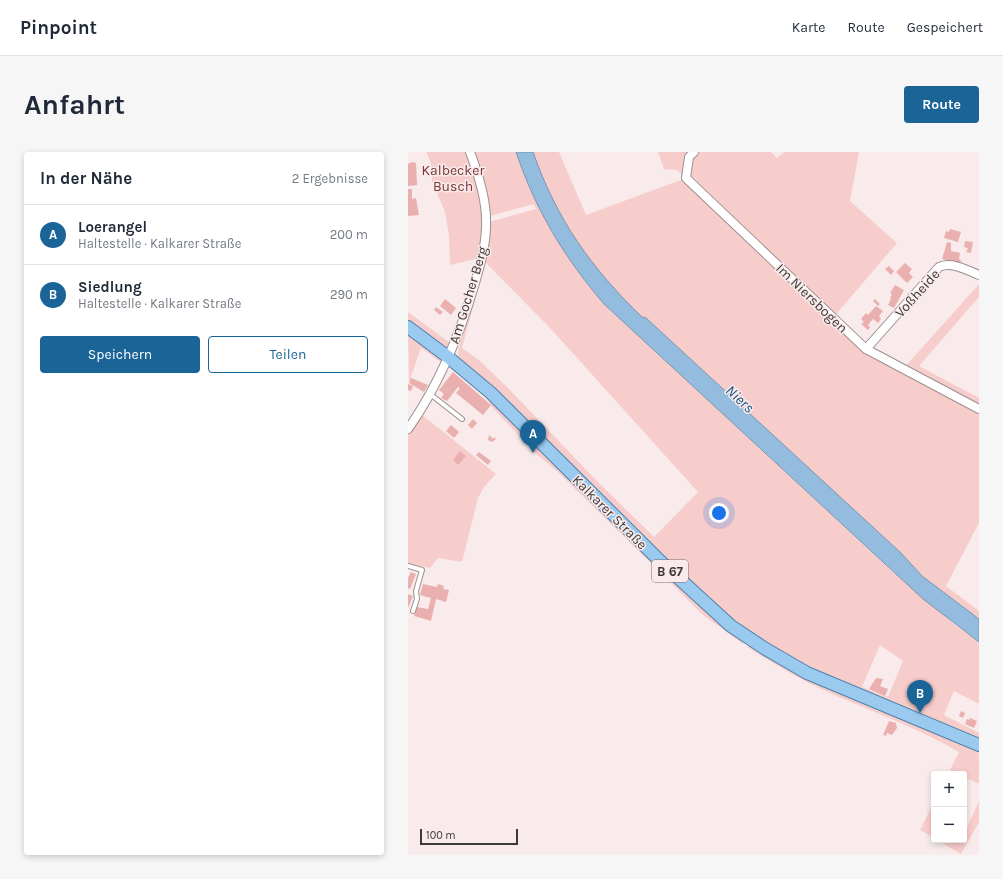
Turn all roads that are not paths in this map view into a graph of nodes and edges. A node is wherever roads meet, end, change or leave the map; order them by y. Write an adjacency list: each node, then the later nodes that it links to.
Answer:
1 (470, 152): 6 (street, Am Gocher Berg)
2 (694, 152): 5 (street, Im Niersbogen)
3 (979, 275): 5 (street, Voßheide)
4 (408, 327): 6 (main road, Kalkarer Straße / B 67)
5 (866, 350): 8 (street, Im Niersbogen)
6 (448, 357): 7 (street, Am Gocher Berg); 13 (main road, Kalkarer Straße / B 67)
7 (430, 394): 9 (lane); 10 (street, Am Gocher Berg)
8 (979, 409)
9 (462, 419)
10 (408, 429)
11 (408, 566): 12 (lane)
12 (412, 611)
13 (979, 746)

